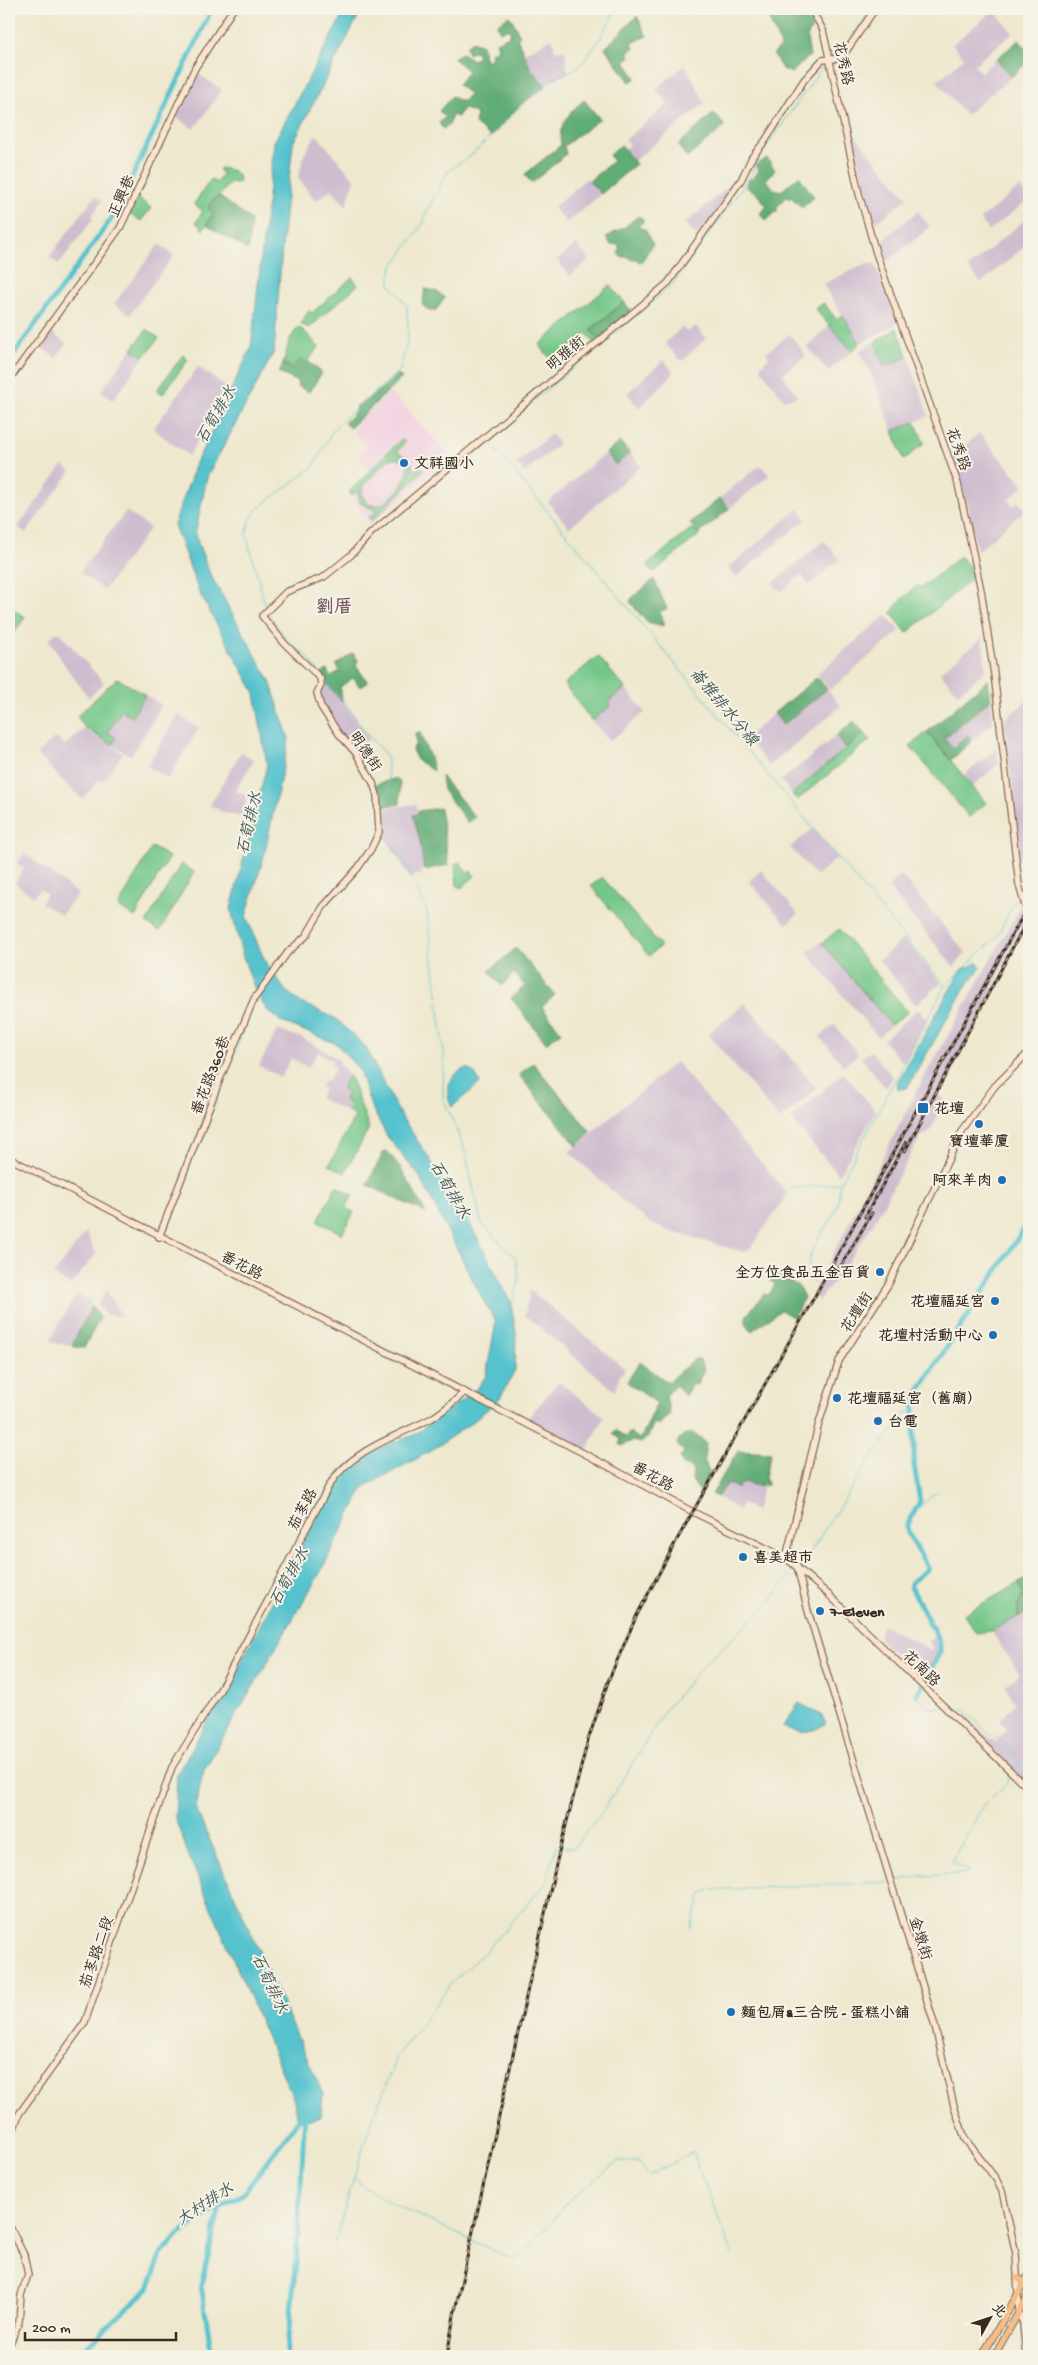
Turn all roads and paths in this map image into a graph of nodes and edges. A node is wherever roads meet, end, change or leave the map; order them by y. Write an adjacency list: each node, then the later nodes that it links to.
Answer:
1 (233, 9): 5 (street, 正興巷)
2 (810, 9): 4 (street, 花秀路)
3 (876, 9): 4 (street, 明雅街)
4 (831, 59): 6 (street, 明雅街); 7 (street, 花秀路)
5 (9, 380)
6 (262, 616): 8 (street, 明德街)
7 (1029, 911)
8 (306, 936): 11 (street, 番花路360巷)
9 (1029, 1052): 13 (street, 花壇街)
10 (9, 1158): 11 (street, 番花路)
11 (159, 1237): 12 (street, 番花路)
12 (465, 1392): 13 (street, 番花路); 15 (street, 茄苳路)
13 (786, 1558): 14 (street, 番花路)
14 (797, 1566): 16 (street, 花南路); 20 (street, 金墩街)
15 (186, 1743): 17 (street, 茄苳路二段)
16 (1029, 1789)
17 (9, 2156)
18 (9, 2225): 25 (street)
19 (1029, 2274): 20 (main road); 21 (main road)
20 (1017, 2278): 21 (main road); 23 (street, 金墩街)
21 (1027, 2283): 23 (main road)
22 (1029, 2294): 24 (main road)
23 (1018, 2296): 24 (street, 金墩街); 26 (main road)
24 (1019, 2312): 27 (main road); 28 (street, 金墩街)
25 (9, 2346)
26 (982, 2356)
27 (994, 2356)
28 (1026, 2356)

